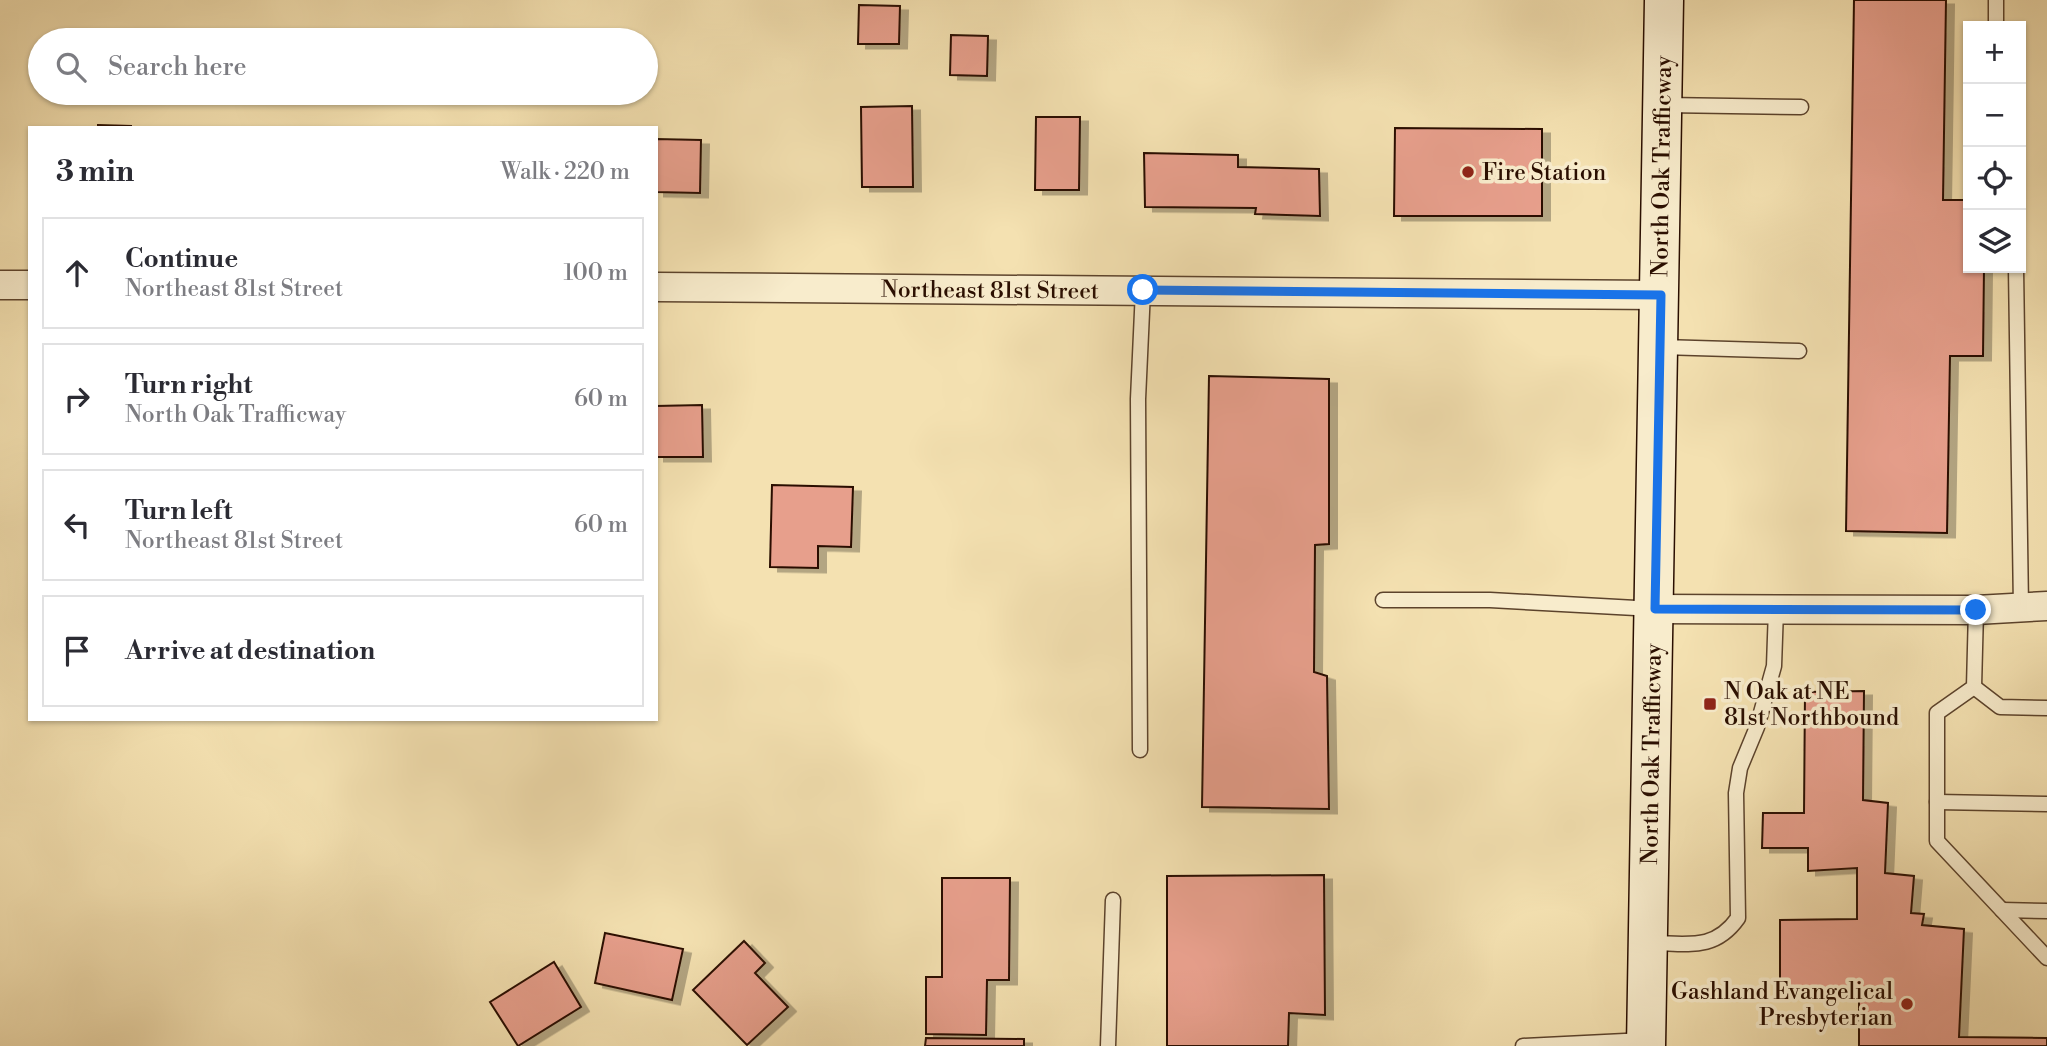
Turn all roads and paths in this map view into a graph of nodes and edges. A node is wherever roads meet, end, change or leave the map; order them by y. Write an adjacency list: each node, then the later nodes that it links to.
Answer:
1 (1664, 0): 4 (main road, North Oak Trafficway)
2 (1996, 0): 3 (lane)
3 (1996, 21)
4 (1663, 105): 5 (lane); 11 (main road, North Oak Trafficway)
5 (1801, 107)
6 (2016, 273): 15 (lane)
7 (0, 285): 8 (street)
8 (28, 285)
9 (658, 287): 10 (street, Northeast 81st Street)
10 (1143, 290): 11 (street, Northeast 81st Street); 21 (lane)
11 (1661, 295): 12 (main road, North Oak Trafficway)
12 (1661, 347): 13 (lane); 16 (main road, North Oak Trafficway)
13 (1799, 351)
14 (1382, 600): 16 (lane)
15 (2034, 607): 18 (street)
16 (1655, 609): 17 (street); 27 (main road, North Oak Trafficway)
17 (1776, 609): 18 (street); 27 (lane)
18 (1976, 610): 19 (lane)
19 (1974, 687): 20 (lane); 22 (lane)
20 (2047, 708)
21 (1140, 750)
22 (1937, 802): 23 (lane); 25 (lane)
23 (2047, 804)
24 (1112, 900): 30 (lane)
25 (2002, 910): 26 (lane); 28 (lane)
26 (2047, 911)
27 (1648, 943): 29 (main road, North Oak Trafficway)
28 (2047, 958)
29 (1646, 1043): 31 (lane)
30 (1108, 1046)
31 (1523, 1046)

